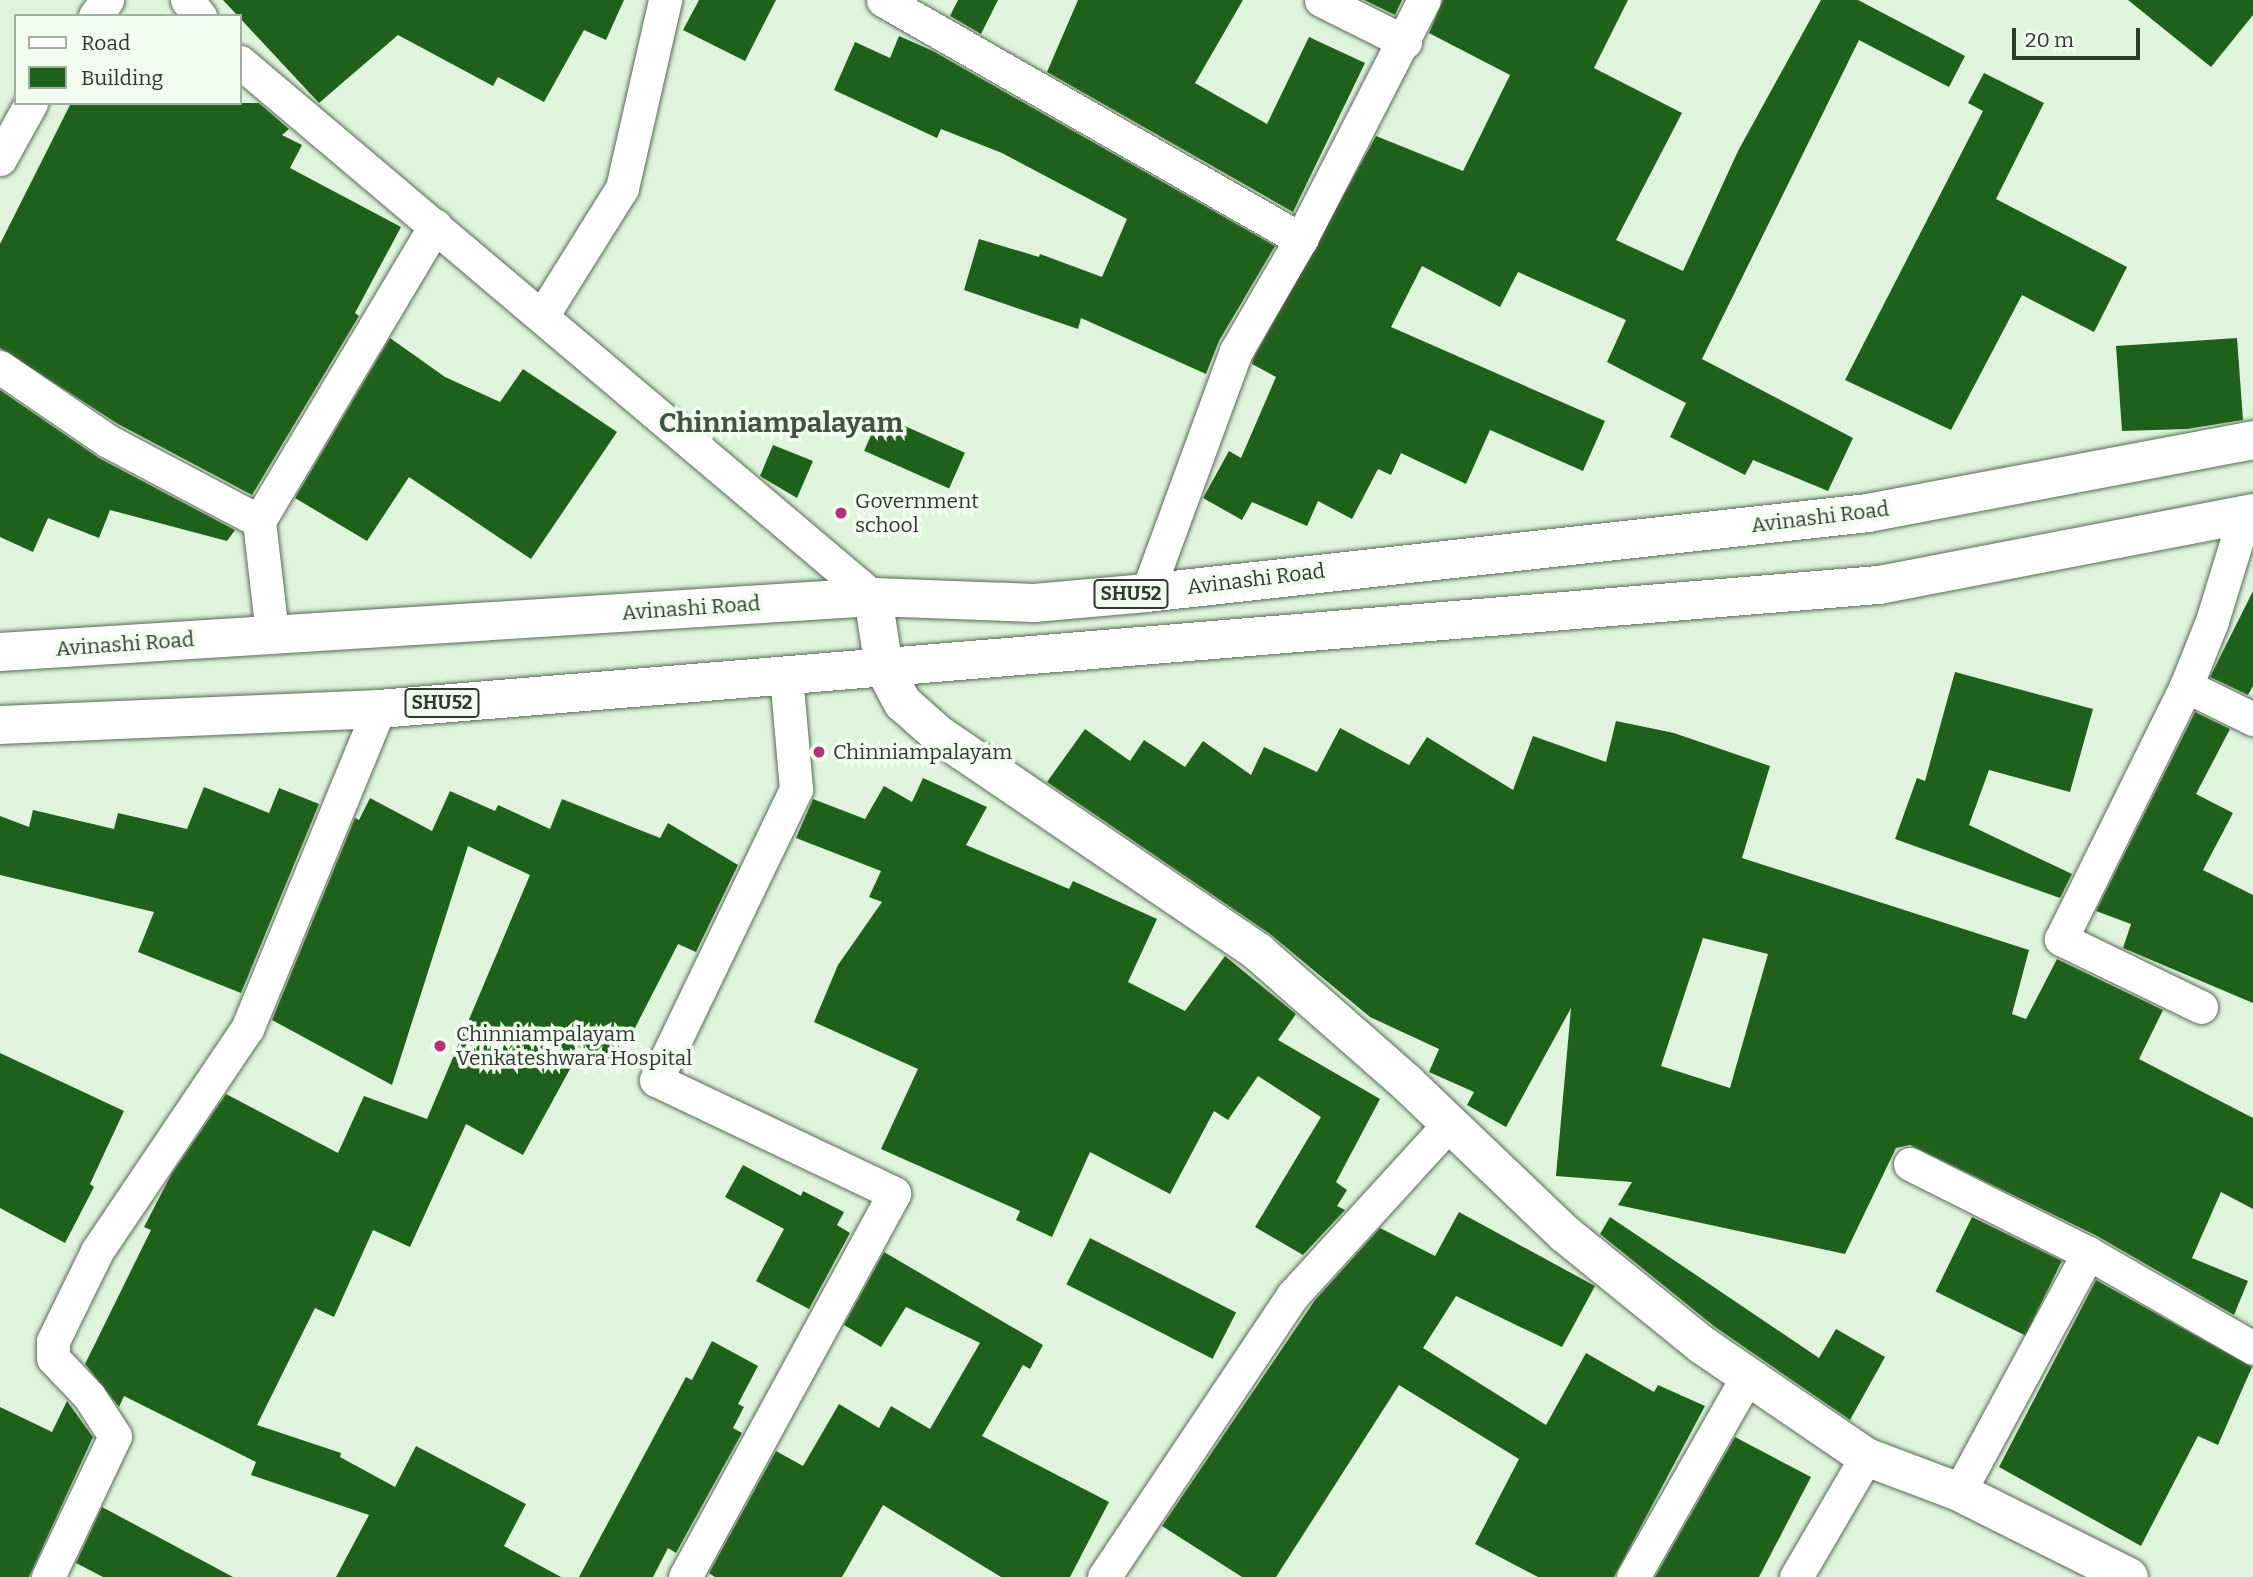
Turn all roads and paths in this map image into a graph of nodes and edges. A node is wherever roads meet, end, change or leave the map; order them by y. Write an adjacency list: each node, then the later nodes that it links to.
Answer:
1 (187, 0): 6 (street)
2 (665, 0): 13 (street)
3 (883, 0): 12 (street)
4 (1321, 0): 7 (street)
5 (1424, 0): 7 (street)
6 (198, 14)
7 (1405, 42): 12 (street)
8 (242, 64): 11 (street)
9 (30, 105): 10 (street)
10 (0, 159)
11 (435, 226): 13 (street); 17 (street)
12 (1301, 239): 18 (street)
13 (542, 316): 19 (street)
14 (0, 367): 17 (street)
15 (2253, 440): 18 (main road, Avinashi Road / SHU52)
16 (2249, 514): 22 (main road, SHU52); 24 (street)
17 (259, 522): 20 (street)
18 (1147, 593): 19 (main road, Avinashi Road / SHU52)
19 (873, 597): 20 (main road, Avinashi Road / SHU52); 22 (main road)
20 (272, 634): 21 (main road, Avinashi Road / SHU52)
21 (0, 652)
22 (884, 668): 23 (main road, SHU52); 29 (main road)
23 (786, 675): 25 (main road, SHU52); 37 (street)
24 (2186, 686): 26 (street); 28 (street)
25 (379, 709): 27 (main road, SHU52); 36 (street)
26 (2253, 719)
27 (0, 724)
28 (2201, 1007)
29 (1448, 1125): 33 (main road); 38 (street)
30 (1910, 1164): 31 (street)
31 (2088, 1254): 32 (street); 35 (street)
32 (2253, 1348)
33 (1748, 1376): 34 (main road); 39 (street)
34 (1866, 1457): 35 (main road); 40 (street)
35 (1959, 1492): 41 (main road)
36 (48, 1577)
37 (685, 1577)
38 (1104, 1577)
39 (1633, 1577)
40 (1796, 1577)
41 (2129, 1577)

